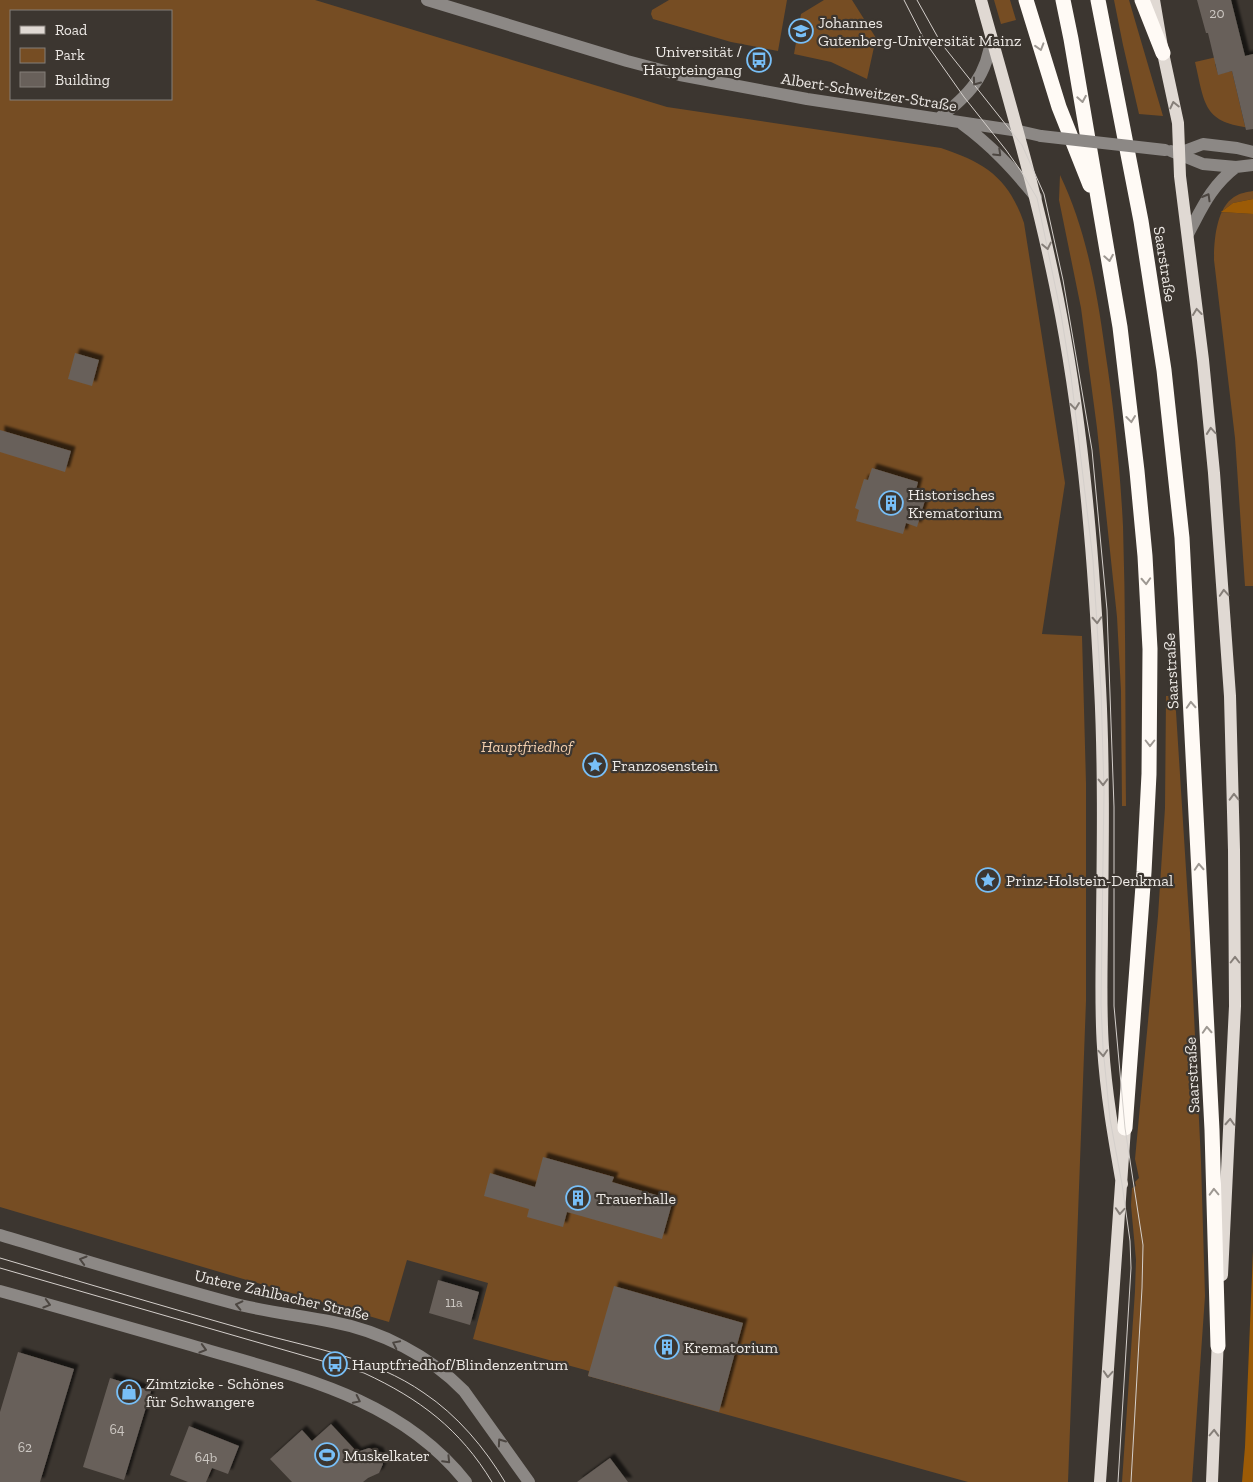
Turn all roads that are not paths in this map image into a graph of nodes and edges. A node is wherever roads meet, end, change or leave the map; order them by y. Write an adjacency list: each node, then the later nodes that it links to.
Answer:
1 (427, 0): 10 (street, Albert-Schweitzer-Straße)
2 (981, 0): 8 (main road, Saarstraße)
3 (1026, 0): 18 (highway, one-way to 18)
4 (1063, 0): 18 (highway, Saarstraße, one-way to 18)
5 (1098, 0): 24 (highway, Saarstraße, one-way to 5)
6 (1142, 0): 9 (highway)
7 (1154, 0): 9 (main road, Saarstraße)
8 (991, 37): 10 (street, one-way to 10); 12 (main road, Saarstraße)
9 (1163, 54): 14 (main road, Saarstraße, one-way to 9)
10 (938, 119): 11 (street, Albert-Schweitzer-Straße)
11 (960, 122): 12 (street, Albert-Schweitzer-Straße); 17 (street, one-way to 17)
12 (1018, 131): 14 (street, Albert-Schweitzer-Straße, bridge); 17 (main road, Saarstraße)
13 (1253, 152): 14 (street)
14 (1179, 153): 16 (street, Albert-Schweitzer-Straße); 19 (main road, Saarstraße)
15 (1253, 165): 16 (street, Albert-Schweitzer-Straße)
16 (1236, 167): 19 (street, one-way to 16)
17 (1037, 198): 21 (main road, Saarstraße, one-way to 21)
18 (1100, 210): 20 (highway, Saarstraße, one-way to 20)
19 (1188, 234): 24 (main road, Saarstraße, one-way to 19)
20 (1125, 1128): 21 (main road, Saarstraße)
21 (1122, 1184): 27 (main road, Saarstraße, one-way to 27)
22 (0, 1235): 26 (street, Untere Zahlbacher Straße, one-way to 22)
23 (0, 1290): 25 (street, one-way to 25)
24 (1218, 1346): 28 (main road, Saarstraße, one-way to 24)
25 (466, 1482)
26 (529, 1482)
27 (1100, 1482)
28 (1212, 1482)

